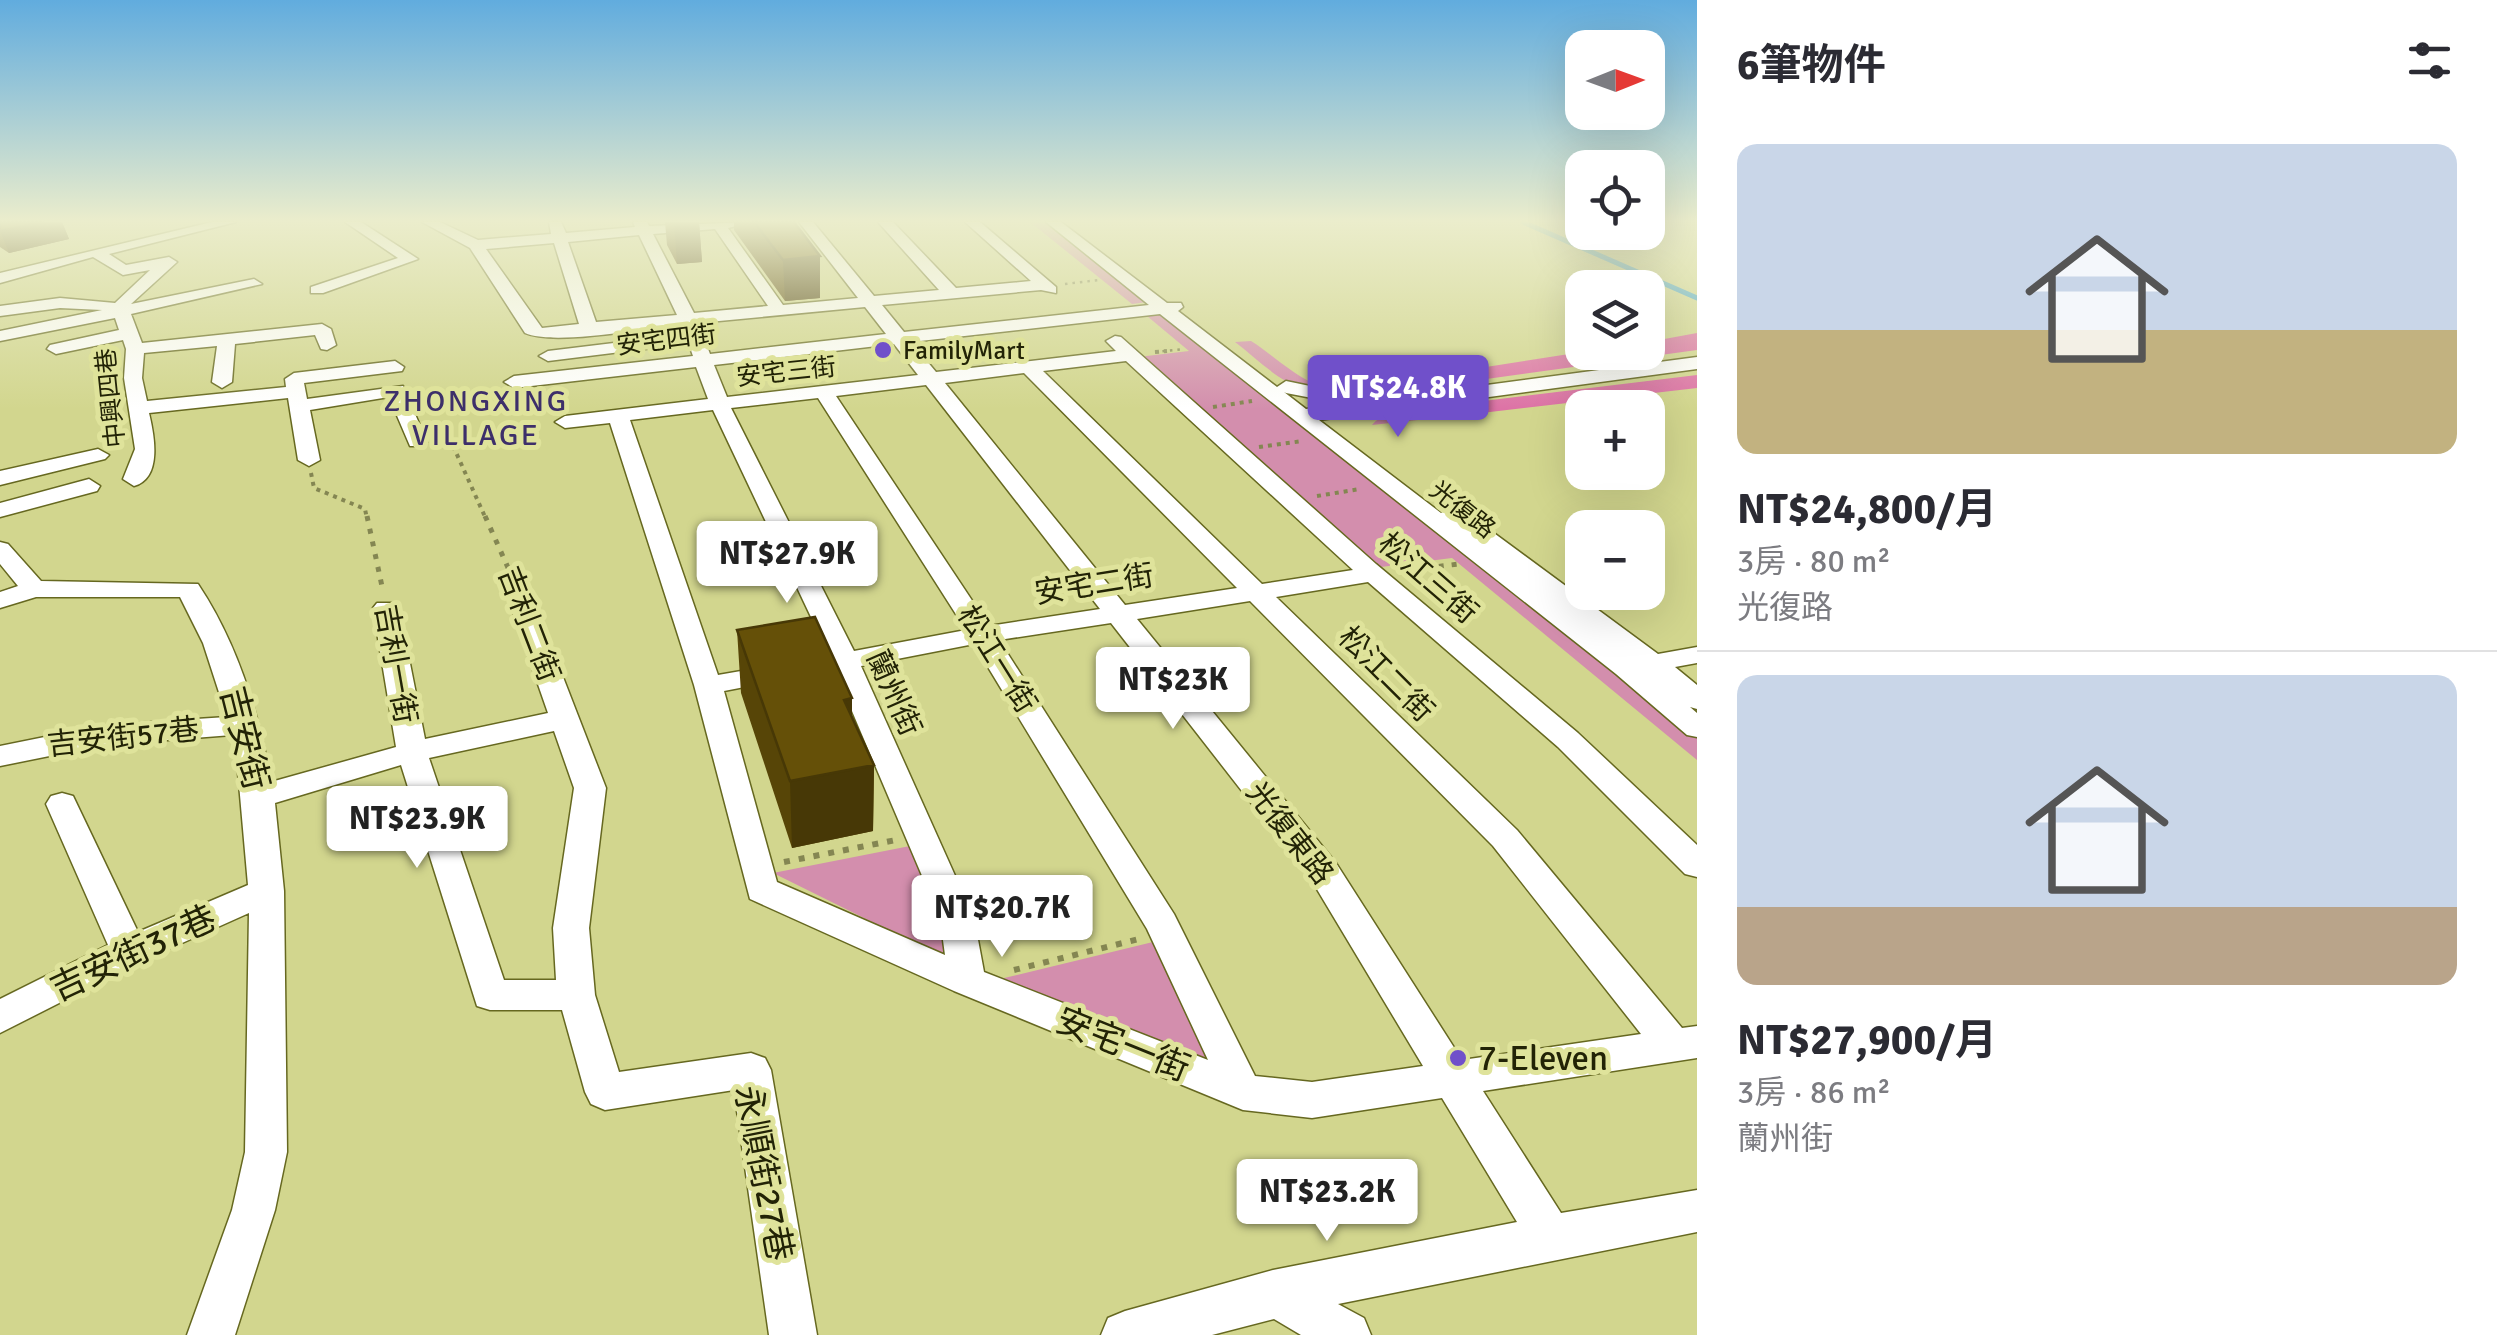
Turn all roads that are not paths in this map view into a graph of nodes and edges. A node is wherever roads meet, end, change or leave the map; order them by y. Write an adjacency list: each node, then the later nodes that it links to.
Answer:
1 (10, 284): 19 (street)
2 (143, 284): 22 (street)
3 (210, 284): 16 (street)
4 (253, 284): 16 (street)
5 (334, 284): 15 (street)
6 (502, 284): 25 (street)
7 (574, 284): 25 (street)
8 (670, 284): 29 (street, 蘭州街)
9 (760, 284): 23 (street)
10 (855, 284): 18 (street, 光復東路)
11 (943, 284): 17 (street)
12 (1044, 284): 17 (street)
13 (1142, 284): 20 (street, 光復路)
14 (1145, 284): 20 (street, 光復路)
15 (317, 290)
16 (215, 294): 22 (street)
17 (953, 295): 18 (street)
18 (870, 303): 23 (street); 27 (street, 光復東路)
19 (28, 305): 21 (street); 22 (street)
20 (1174, 307): 27 (street, 安宅四街); 41 (street, 光復路); 46 (street, 光復路)
21 (0, 310)
22 (120, 311): 26 (street); 28 (street, 中興四巷)
23 (780, 312): 29 (street)
24 (224, 330): 28 (street); 30 (street); 38 (street)
25 (590, 331): 29 (street)
26 (0, 336)
27 (898, 339): 29 (street, 安宅四街); 37 (street, 光復東路)
28 (132, 340): 32 (street); 45 (street, 中興四巷)
29 (696, 340): 33 (street); 39 (street, 安宅四街); 43 (street, 蘭州街)
30 (327, 345)
31 (1124, 348): 36 (street, 安宅三街); 58 (street, 松江三街)
32 (56, 349)
33 (548, 356)
34 (1697, 363): 44 (street)
35 (395, 367): 42 (street)
36 (1030, 369): 37 (street, 安宅三街); 61 (street, 松江二街)
37 (932, 379): 40 (street, 安宅三街); 64 (street, 光復東路)
38 (222, 382)
39 (514, 382)
40 (824, 392): 43 (street, 安宅三街); 65 (street, 松江一街)
41 (1278, 393): 44 (street); 46 (street, 光復路)
42 (297, 399): 45 (street); 50 (street); 52 (street)
43 (718, 404): 47 (street, 安宅三街); 67 (street, 蘭州街)
44 (1384, 404): 46 (street); 49 (street)
45 (140, 408): 54 (street, 中興四巷)
46 (1312, 415): 68 (street, 光復路); 68 (street, 光復路)
47 (618, 416): 48 (street, 安宅三街); 69 (street, 安宅一街)
48 (566, 422)
49 (1362, 422)
50 (416, 442)
51 (98, 454): 53 (street)
52 (309, 460)
53 (0, 478)
54 (134, 479)
55 (89, 486): 56 (street)
56 (0, 510)
57 (0, 550): 60 (street)
58 (1372, 574): 61 (street, 安宅二街); 78 (street, 松江三街)
59 (516, 584): 71 (street, 吉利二街)
60 (34, 588): 62 (street); 72 (street, 吉安街)
61 (1256, 591): 64 (street, 安宅二街); 84 (street, 松江二街)
62 (0, 600)
63 (386, 608): 74 (street, 吉利一街)
64 (1115, 613): 65 (street, 安宅二街); 85 (street, 光復東路)
65 (982, 634): 67 (street, 安宅二街); 86 (street, 松江一街)
66 (1697, 654): 68 (street)
67 (845, 661): 69 (street, 安宅二街); 81 (street, 蘭州街)
68 (1640, 666): 70 (street, 光復路); 73 (street, 光復路)
69 (708, 685): 81 (street, 安宅一街)
70 (1697, 700)
71 (565, 719): 74 (street); 82 (street, 吉利二街)
72 (248, 724): 75 (street, 吉安街57巷); 76 (street, 吉安街)
73 (1697, 728)
74 (412, 752): 76 (street); 82 (street, 吉利一街)
75 (0, 756)
76 (261, 796): 79 (street, 吉安街)
77 (62, 804): 80 (street)
78 (1697, 865)
79 (267, 891): 80 (street, 吉安街37巷); 90 (street, 吉安街)
80 (130, 951): 83 (street, 吉安街37巷)
81 (967, 981): 86 (street, 安宅一街)
82 (576, 995): 91 (street, 永順街27巷)
83 (0, 1017)
84 (1685, 1043): 85 (street, 安宅一街)
85 (1452, 1078): 86 (street, 安宅一街); 88 (street, 光復東路)
86 (1243, 1092)
87 (1697, 1212): 88 (street)
88 (1550, 1236): 89 (street)
89 (1273, 1294): 92 (street); 93 (street)
90 (211, 1335)
91 (793, 1335)
92 (1125, 1335)
93 (1347, 1335)

